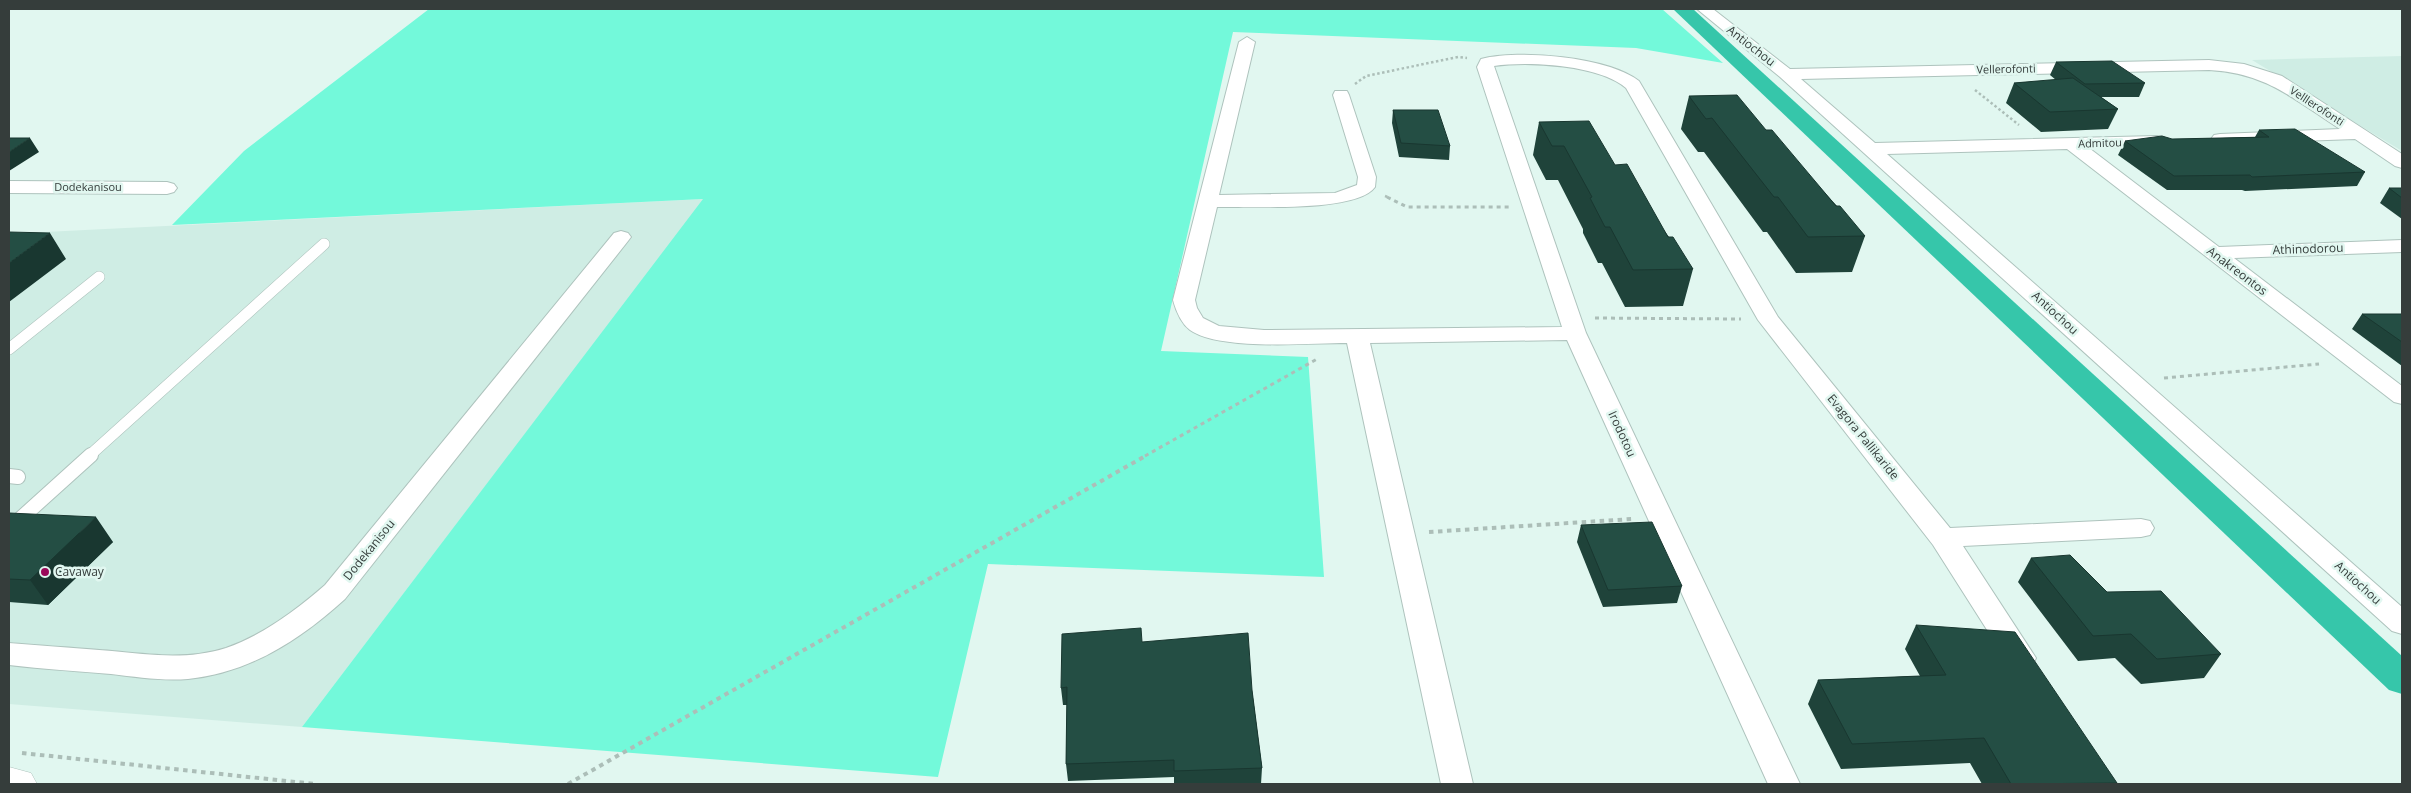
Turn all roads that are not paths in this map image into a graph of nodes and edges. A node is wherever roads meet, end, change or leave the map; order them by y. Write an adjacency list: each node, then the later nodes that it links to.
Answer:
1 (1704, 9): 5 (street, Antiochou)
2 (1247, 42): 15 (street)
3 (2225, 66): 5 (street, Vellerofonti); 7 (street, Velllerofonti)
4 (1487, 68): 21 (street, Irodotou); 27 (street, Evagora Pallikaride)
5 (1786, 74): 11 (street, Antiochou)
6 (1341, 95): 15 (street)
7 (2360, 134): 8 (street); 12 (street, Velllerofonti)
8 (2201, 139)
9 (2171, 140): 10 (street, Admitou)
10 (2072, 144): 11 (street, Admitou); 19 (street, Anakreontos)
11 (1871, 149): 28 (street, Antiochou)
12 (2402, 162)
13 (9, 187): 14 (street, Dodekanisou)
14 (167, 188)
15 (1208, 201): 22 (street)
16 (621, 236): 29 (street, Dodekanisou)
17 (324, 244): 26 (lane)
18 (2402, 246): 19 (street, Athinodorou)
19 (2213, 253): 24 (street, Anakreontos)
20 (99, 277): 23 (lane)
21 (1572, 326): 22 (street); 32 (street, Irodotou)
22 (1357, 337): 31 (street)
23 (9, 348)
24 (2402, 397)
25 (2141, 528): 27 (street)
26 (9, 529)
27 (1943, 538): 30 (street, Evagora Pallikaride)
28 (2402, 623)
29 (9, 654)
30 (2033, 678)
31 (1456, 784)
32 (1784, 784)

